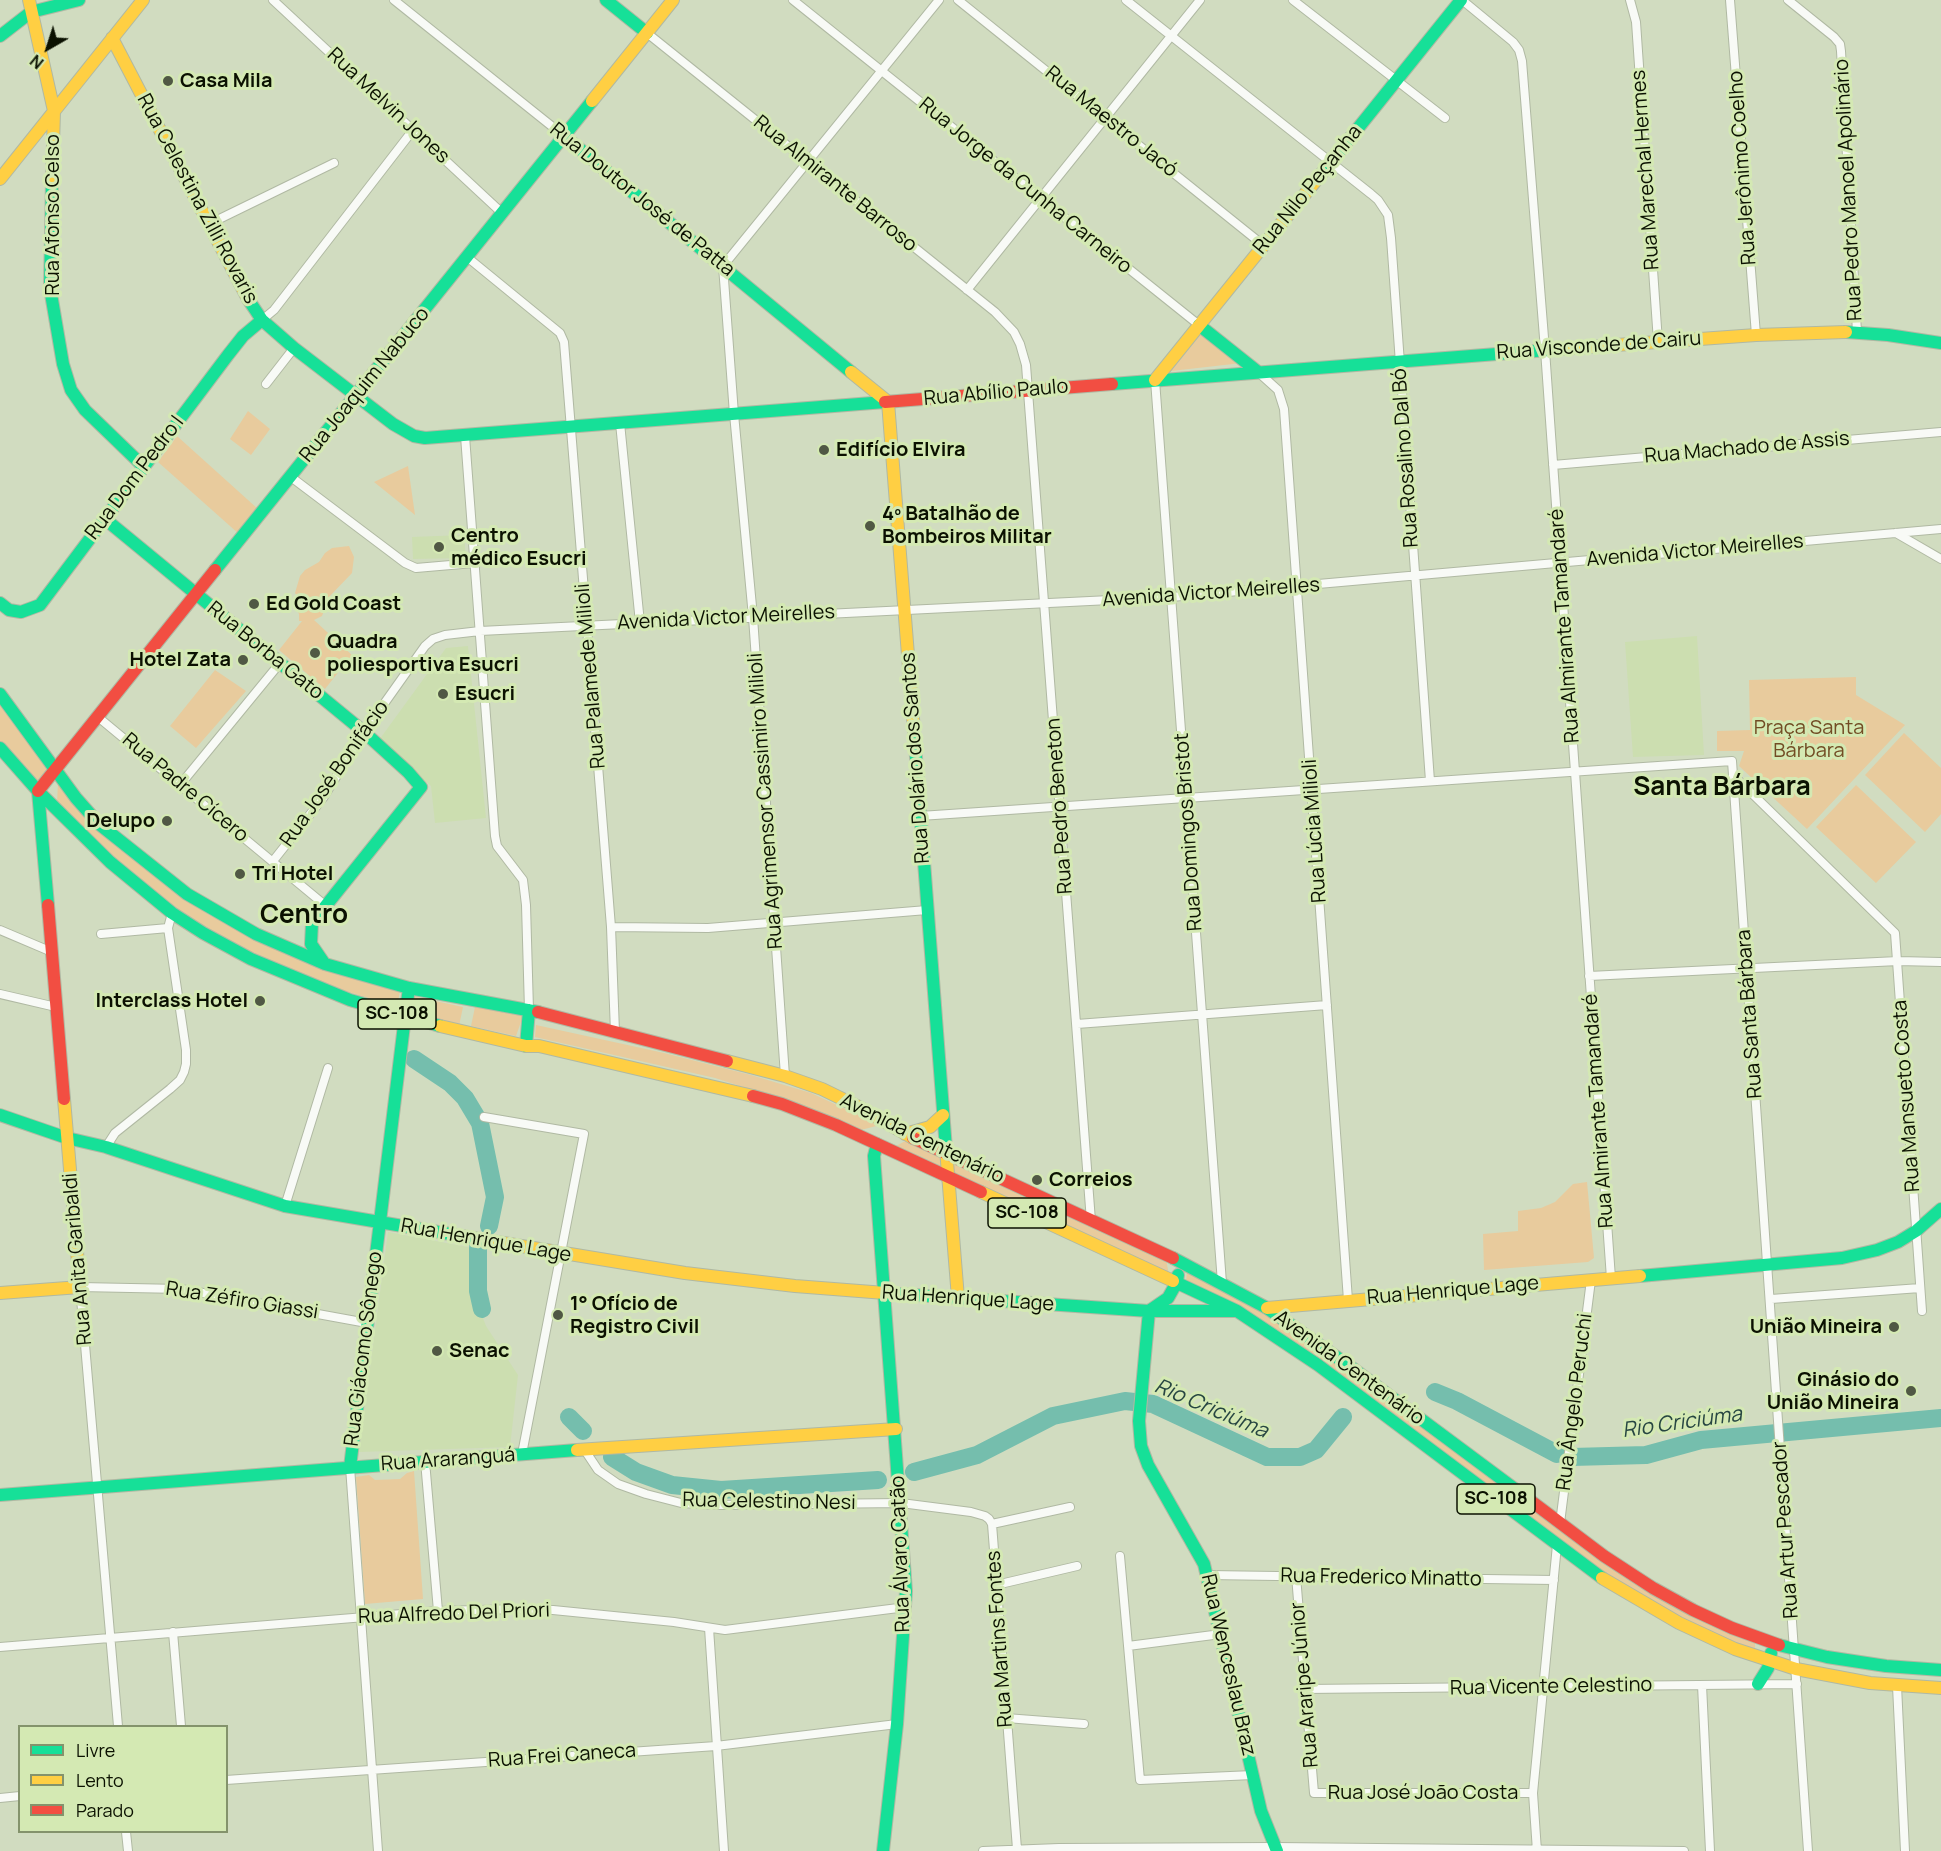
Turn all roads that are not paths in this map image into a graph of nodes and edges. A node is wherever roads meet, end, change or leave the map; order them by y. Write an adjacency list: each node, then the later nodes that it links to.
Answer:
1 (79, 0): 17 (main road)
2 (143, 0): 21 (main road)
3 (273, 0): 27 (street, Rua Melvin Jones)
4 (394, 0): 28 (street, Rua Doutor José de Patta)
5 (606, 0): 18 (main road, Rua Almirante Barroso)
6 (673, 0): 18 (main road, Rua Joaquim Nabuco)
7 (793, 0): 22 (street, Rua Jorge da Cunha Carneiro)
8 (939, 0): 22 (street)
9 (958, 0): 25 (street, Rua Maestro Jacó)
10 (1126, 0): 20 (street, Rua Rosalino Dal Bó)
11 (1200, 0): 20 (street)
12 (1293, 0): 23 (street)
13 (1462, 0): 23 (main road, Rua Nilo Peçanha); 49 (street, Rua Almirante Tamandaré)
14 (1630, 0): 46 (street, Rua Marechal Hermes)
15 (1730, 0): 45 (street, Rua Jerônimo Coelho)
16 (1788, 0): 44 (street, Rua Pedro Manoel Apolinário)
17 (30, 6): 19 (main road); 24 (main road, Rua Afonso Celso)
18 (647, 33): 28 (main road, Rua Joaquim Nabuco); 32 (street, Rua Almirante Barroso)
19 (0, 36)
20 (1172, 36): 25 (street); 31 (street, Rua Rosalino Dal Bó)
21 (112, 38): 24 (main road); 37 (main road, Rua Celestina Zilli Rovaris)
22 (882, 71): 32 (street); 35 (street, Rua Jorge da Cunha Carneiro)
23 (1396, 80): 26 (street); 31 (main road, Rua Nilo Peçanha)
24 (54, 111): 29 (main road); 30 (main road, Rua Afonso Celso)
25 (1106, 118): 35 (street); 38 (street, Rua Maestro Jacó)
26 (1444, 118)
27 (413, 130): 36 (street, Rua Melvin Jones); 42 (street)
28 (564, 136): 36 (main road, Rua Joaquim Nabuco); 40 (main road, Rua Doutor José de Patta)
29 (33, 138): 30 (main road); 34 (main road)
30 (53, 142): 63 (main road, Rua Afonso Celso)
31 (1331, 161): 38 (main road, Rua Nilo Peçanha); 50 (street, Rua Rosalino Dal Bó)
32 (809, 162): 40 (street); 41 (street, Rua Almirante Barroso)
33 (334, 163): 37 (street)
34 (0, 179)
35 (1041, 199): 41 (street); 43 (street, Rua Jorge da Cunha Carneiro)
36 (502, 213): 39 (main road, Rua Joaquim Nabuco)
37 (209, 224): 42 (main road, Rua Celestina Zilli Rovaris)
38 (1263, 245): 43 (main road, Rua Nilo Peçanha)
39 (467, 257): 55 (main road, Rua Joaquim Nabuco); 59 (street, Rua Palamede Milioli)
40 (723, 266): 56 (main road, Rua Doutor José de Patta); 57 (street, Rua Agrimensor Cassimiro Milioli)
41 (967, 290): 54 (street, Rua Almirante Barroso)
42 (262, 320): 48 (main road, Rua Celestina Zilli Rovaris); 63 (main road, Rua Dom Pedro I)
43 (1199, 325): 51 (main road, Rua Jorge da Cunha Carneiro); 52 (main road, Rua Nilo Peçanha)
44 (1857, 332): 45 (main road, Rua Visconde de Cairu); 47 (main road, Rua Visconde de Cairu)
45 (1756, 335): 46 (main road, Rua Visconde de Cairu)
46 (1658, 342): 49 (main road, Rua Visconde de Cairu)
47 (1941, 343)
48 (294, 348): 53 (street); 55 (main road, Rua Celestina Zilli Rovaris)
49 (1545, 350): 50 (main road, Rua Visconde de Cairu); 62 (street, Rua Almirante Tamandaré)
50 (1399, 361): 51 (main road, Rua Visconde de Cairu); 71 (street, Rua Rosalino Dal Bó)
51 (1258, 372): 52 (main road, Rua Abílio Paulo); 72 (street, Rua Lúcia Milioli)
52 (1155, 380): 54 (main road, Rua Abílio Paulo); 74 (street, Rua Domingos Bristot)
53 (266, 384)
54 (1028, 391): 56 (main road, Rua Abílio Paulo); 76 (street, Rua Pedro Beneton)
55 (356, 395): 61 (main road, Rua Celestina Zilli Rovaris); 64 (main road, Rua Joaquim Nabuco)
56 (888, 402): 57 (main road, Rua Abílio Paulo); 77 (main road, Rua Dolário dos Santos)
57 (734, 414): 58 (main road, Rua Celestina Zilli Rovaris); 78 (street, Rua Agrimensor Cassimiro Milioli)
58 (620, 423): 59 (main road, Rua Celestina Zilli Rovaris); 79 (street)
59 (571, 428): 61 (main road, Rua Celestina Zilli Rovaris); 80 (street, Rua Palamede Milioli)
60 (1941, 432): 62 (street, Rua Machado de Assis)
61 (465, 436): 69 (street)
62 (1553, 465): 70 (street, Rua Almirante Tamandaré)
63 (144, 467): 65 (main road, Rua Dom Pedro I)
64 (291, 477): 69 (street); 73 (main road, Rua Joaquim Nabuco)
65 (105, 519): 73 (main road, Rua Borba Gato); 75 (main road, Rua Dom Pedro I)
66 (1941, 529): 67 (street, Avenida Victor Meirelles)
67 (1896, 533): 68 (street); 70 (street, Avenida Victor Meirelles)
68 (1941, 559)
69 (474, 563): 81 (street)
70 (1560, 563): 71 (street, Avenida Victor Meirelles); 88 (street, Rua Almirante Tamandaré)
71 (1414, 575): 72 (street, Avenida Victor Meirelles); 90 (street, Rua Rosalino Dal Bó)
72 (1298, 587): 74 (street, Avenida Victor Meirelles); 92 (street, Rua Lúcia Milioli)
73 (196, 594): 82 (main road, Rua Borba Gato); 84 (main road, Rua Joaquim Nabuco)
74 (1171, 597): 76 (street, Avenida Victor Meirelles); 94 (street, Rua Domingos Bristot)
75 (0, 603)
76 (1044, 604): 77 (street, Avenida Victor Meirelles); 95 (street, Rua Pedro Beneton)
77 (904, 609): 78 (street, Avenida Victor Meirelles); 96 (main road, Rua Dolário dos Santos)
78 (753, 617): 79 (street, Avenida Victor Meirelles); 101 (street, Rua Agrimensor Cassimiro Milioli)
79 (640, 623): 80 (street, Avenida Victor Meirelles)
80 (587, 626): 81 (street, Avenida Victor Meirelles); 102 (street, Rua Palamede Milioli)
81 (480, 631): 85 (street, Rua José Bonifácio); 116 (street)
82 (280, 663): 85 (main road, Rua Borba Gato); 91 (street)
83 (0, 694): 87 (main road, Avenida Centenário)
84 (99, 717): 87 (main road, Rua Joaquim Nabuco); 91 (street, Rua Padre Cícero)
85 (364, 732): 97 (street, Rua José Bonifácio); 98 (main road, Rua Borba Gato)
86 (0, 748): 93 (main road, Avenida Centenário / SC-108)
87 (56, 770): 93 (main road, Rua Joaquim Nabuco); 109 (main road, Avenida Centenário)
88 (1575, 771): 89 (street, Rua Santa Bárbara); 90 (street); 111 (street, Rua Almirante Tamandaré)
89 (1733, 775): 107 (street, Rua Mansueto Costa); 110 (street, Rua Santa Bárbara)
90 (1430, 781): 92 (street)
91 (180, 785): 97 (street, Rua Padre Cícero)
92 (1312, 789): 94 (street); 114 (street, Rua Lúcia Milioli)
93 (38, 791): 100 (main road, Avenida Centenário / SC-108); 106 (main road, Rua Anita Garibaldi)
94 (1186, 797): 95 (street); 117 (street, Rua Domingos Bristot)
95 (1060, 805): 96 (street); 119 (street, Rua Pedro Beneton)
96 (920, 816): 99 (main road, Rua Dolário dos Santos)
97 (273, 861): 98 (street, Rua Padre Cícero)
98 (326, 906): 109 (main road)
99 (927, 910): 101 (street); 125 (main road, Rua Dolário dos Santos)
100 (172, 913): 103 (street); 118 (main road, Avenida Centenário / SC-108)
101 (774, 922): 102 (street); 123 (street, Rua Agrimensor Cassimiro Milioli)
102 (611, 927): 120 (street, Rua Palamede Milioli)
103 (168, 928): 105 (street); 130 (street)
104 (0, 930): 106 (street)
105 (100, 934)
106 (52, 952): 115 (main road, Rua Anita Garibaldi)
107 (1898, 961): 108 (street); 110 (street); 137 (street, Rua Mansueto Costa)
108 (1941, 962)
109 (325, 964): 112 (main road, Avenida Centenário)
110 (1746, 968): 111 (street); 140 (street, Rua Santa Bárbara)
111 (1589, 976): 141 (street, Rua Almirante Tamandaré)
112 (409, 988): 116 (main road, Avenida Centenário); 118 (main road, Rua Giácomo Sônego)
113 (0, 994): 115 (street)
114 (1327, 1005): 117 (street); 151 (street, Rua Lúcia Milioli)
115 (56, 1007): 128 (main road, Rua Anita Garibaldi)
116 (529, 1010): 120 (main road, Avenida Centenário / SC-108); 121 (main road)
117 (1202, 1014): 119 (street); 144 (street, Rua Domingos Bristot)
118 (405, 1017): 121 (main road, Avenida Centenário / SC-108); 136 (main road, Rua Giácomo Sônego)
119 (1077, 1024): 135 (street, Rua Pedro Beneton)
120 (615, 1032): 123 (main road, Avenida Centenário / SC-108)
121 (526, 1046): 129 (main road, Avenida Centenário / SC-108)
122 (328, 1068): 133 (street)
123 (785, 1076): 127 (main road, Avenida Centenário / SC-108)
124 (0, 1115): 128 (main road, Rua Henrique Lage)
125 (943, 1115): 127 (main road); 131 (main road, Rua Dolário dos Santos)
126 (484, 1117): 138 (street)
127 (905, 1134): 129 (main road); 131 (main road, Avenida Centenário / SC-108)
128 (67, 1138): 130 (main road, Rua Henrique Lage); 145 (main road, Rua Anita Garibaldi)
129 (871, 1141): 132 (main road, Avenida Centenário / SC-108); 148 (main road, Rua Álvaro Catão)
130 (106, 1147): 133 (main road, Rua Henrique Lage)
131 (946, 1152): 132 (main road, Rua Dolário dos Santos); 135 (main road, Avenida Centenário / SC-108)
132 (948, 1177): 143 (main road, Avenida Centenário / SC-108); 149 (main road, Rua Dolário dos Santos)
133 (285, 1206): 136 (main road, Rua Henrique Lage)
134 (1941, 1209): 137 (main road, Rua Henrique Lage)
135 (1092, 1221): 139 (main road, Avenida Centenário / SC-108)
136 (379, 1223): 138 (main road, Rua Henrique Lage); 156 (main road, Rua Giácomo Sônego)
137 (1916, 1231): 140 (main road, Rua Henrique Lage); 146 (street, Rua Mansueto Costa)
138 (561, 1254): 148 (main road, Rua Henrique Lage); 159 (street)
139 (1179, 1261): 143 (main road); 144 (main road, Avenida Centenário / SC-108)
140 (1768, 1266): 141 (main road, Rua Henrique Lage); 150 (street, Rua Artur Pescador)
141 (1611, 1278): 142 (main road, Rua Henrique Lage)
142 (1591, 1280): 151 (main road, Rua Henrique Lage); 166 (street, Rua Ângelo Peruchi)
143 (1177, 1282): 153 (main road); 154 (main road, Avenida Centenário / SC-108)
144 (1222, 1283): 152 (main road, Avenida Centenário / SC-108)
145 (80, 1287): 147 (main road); 156 (street, Rua Zéfiro Giassi); 162 (street, Rua Anita Garibaldi)
146 (1920, 1287): 150 (street); 155 (street, Rua Mansueto Costa)
147 (0, 1293)
148 (885, 1293): 149 (main road, Rua Henrique Lage); 157 (main road, Rua Álvaro Catão)
149 (958, 1298): 153 (main road, Rua Henrique Lage)
150 (1771, 1299): 185 (street, Rua Artur Pescador)
151 (1348, 1300): 152 (main road, Rua Henrique Lage)
152 (1267, 1308): 154 (main road, Rua Henrique Lage); 166 (main road, Avenida Centenário / SC-108)
153 (1149, 1311): 154 (main road, Rua Henrique Lage); 171 (main road, Rua Wenceslau Braz)
154 (1237, 1311): 168 (main road, Avenida Centenário / SC-108)
155 (1922, 1311)
156 (367, 1323): 161 (main road, Rua Giácomo Sônego)
157 (896, 1429): 158 (main road, Rua Araranguá); 164 (main road, Rua Álvaro Catão)
158 (584, 1449): 159 (main road, Rua Araranguá); 164 (street, Rua Celestino Nesi)
159 (522, 1454): 160 (main road, Rua Araranguá)
160 (425, 1461): 161 (main road, Rua Araranguá); 176 (street)
161 (350, 1467): 162 (main road, Rua Araranguá); 177 (street)
162 (97, 1487): 163 (main road, Rua Araranguá); 181 (street, Rua Anita Garibaldi)
163 (0, 1495)
164 (901, 1503): 167 (street, Rua Martins Fontes); 175 (main road, Rua Álvaro Catão)
165 (1070, 1507): 167 (street)
166 (1560, 1523): 182 (main road, Avenida Centenário / SC-108)
167 (992, 1524): 174 (street, Rua Martins Fontes)
168 (1557, 1545): 173 (street); 186 (main road, Avenida Centenário / SC-108)
169 (1120, 1556): 183 (street)
170 (1077, 1566): 174 (street)
171 (1208, 1575): 172 (street, Rua Frederico Minatto); 180 (main road, Rua Wenceslau Braz)
172 (1296, 1576): 173 (street, Rua Frederico Minatto); 195 (street, Rua Araripe Júnior)
173 (1554, 1580): 193 (street)
174 (996, 1585): 196 (street, Rua Martins Fontes)
175 (906, 1607): 178 (street, Rua Alfredo Del Priori); 197 (main road, Rua Álvaro Catão)
176 (438, 1611): 177 (street, Rua Alfredo Del Priori); 178 (street, Rua Alfredo Del Priori)
177 (361, 1617): 179 (street, Rua Alfredo Del Priori); 202 (street)
178 (709, 1628): 201 (street)
179 (173, 1632): 181 (street, Rua Alfredo Del Priori); 200 (street)
180 (1221, 1634): 183 (street); 203 (main road, Rua Wenceslau Braz)
181 (110, 1638): 184 (street, Rua Alfredo Del Priori); 199 (street, Rua Anita Garibaldi)
182 (1769, 1642): 185 (main road, Avenida Centenário / SC-108); 186 (main road)
183 (1128, 1646): 203 (street)
184 (0, 1647)
185 (1794, 1650): 187 (street, Rua Artur Pescador); 188 (main road, Avenida Centenário / SC-108)
186 (1770, 1661): 187 (main road, Avenida Centenário / SC-108); 189 (main road)
187 (1796, 1668): 190 (street, Rua Artur Pescador); 192 (main road, Avenida Centenário / SC-108)
188 (1941, 1670)
189 (1758, 1684): 190 (street, Rua Vicente Celestino); 191 (street, Rua Vicente Celestino)
190 (1797, 1684): 222 (street, Rua Artur Pescador)
191 (1702, 1685): 193 (street, Rua Vicente Celestino); 221 (street)
192 (1897, 1686): 194 (main road, Avenida Centenário / SC-108); 223 (street)
193 (1544, 1687): 195 (street, Rua Vicente Celestino); 206 (street)
194 (1941, 1688)
195 (1305, 1689): 205 (street, Rua Araripe Júnior)
196 (1006, 1718): 198 (street); 210 (street, Rua Martins Fontes)
197 (897, 1724): 201 (street, Rua Frei Caneca); 218 (main road, Rua Álvaro Catão)
198 (1084, 1724)
199 (118, 1725)
200 (182, 1725)
201 (716, 1746): 202 (street, Rua Frei Caneca); 217 (street)
202 (372, 1769): 204 (street, Rua Frei Caneca); 216 (street)
203 (1253, 1775): 212 (main road, Rua Wenceslau Braz)
204 (228, 1780)
205 (1314, 1793): 206 (street, Rua José João Costa)
206 (1533, 1793): 214 (street)
207 (18, 1796): 208 (street)
208 (0, 1798)
209 (126, 1833): 215 (street)
210 (1017, 1849): 213 (street); 219 (street)
211 (1168, 1849): 212 (street); 213 (street)
212 (1276, 1849): 214 (street)
213 (1059, 1850)
214 (1537, 1850): 220 (street)
215 (128, 1851)
216 (378, 1851)
217 (724, 1851)
218 (883, 1851)
219 (982, 1851)
220 (1684, 1851)
221 (1710, 1851)
222 (1808, 1851)
223 (1905, 1851)

